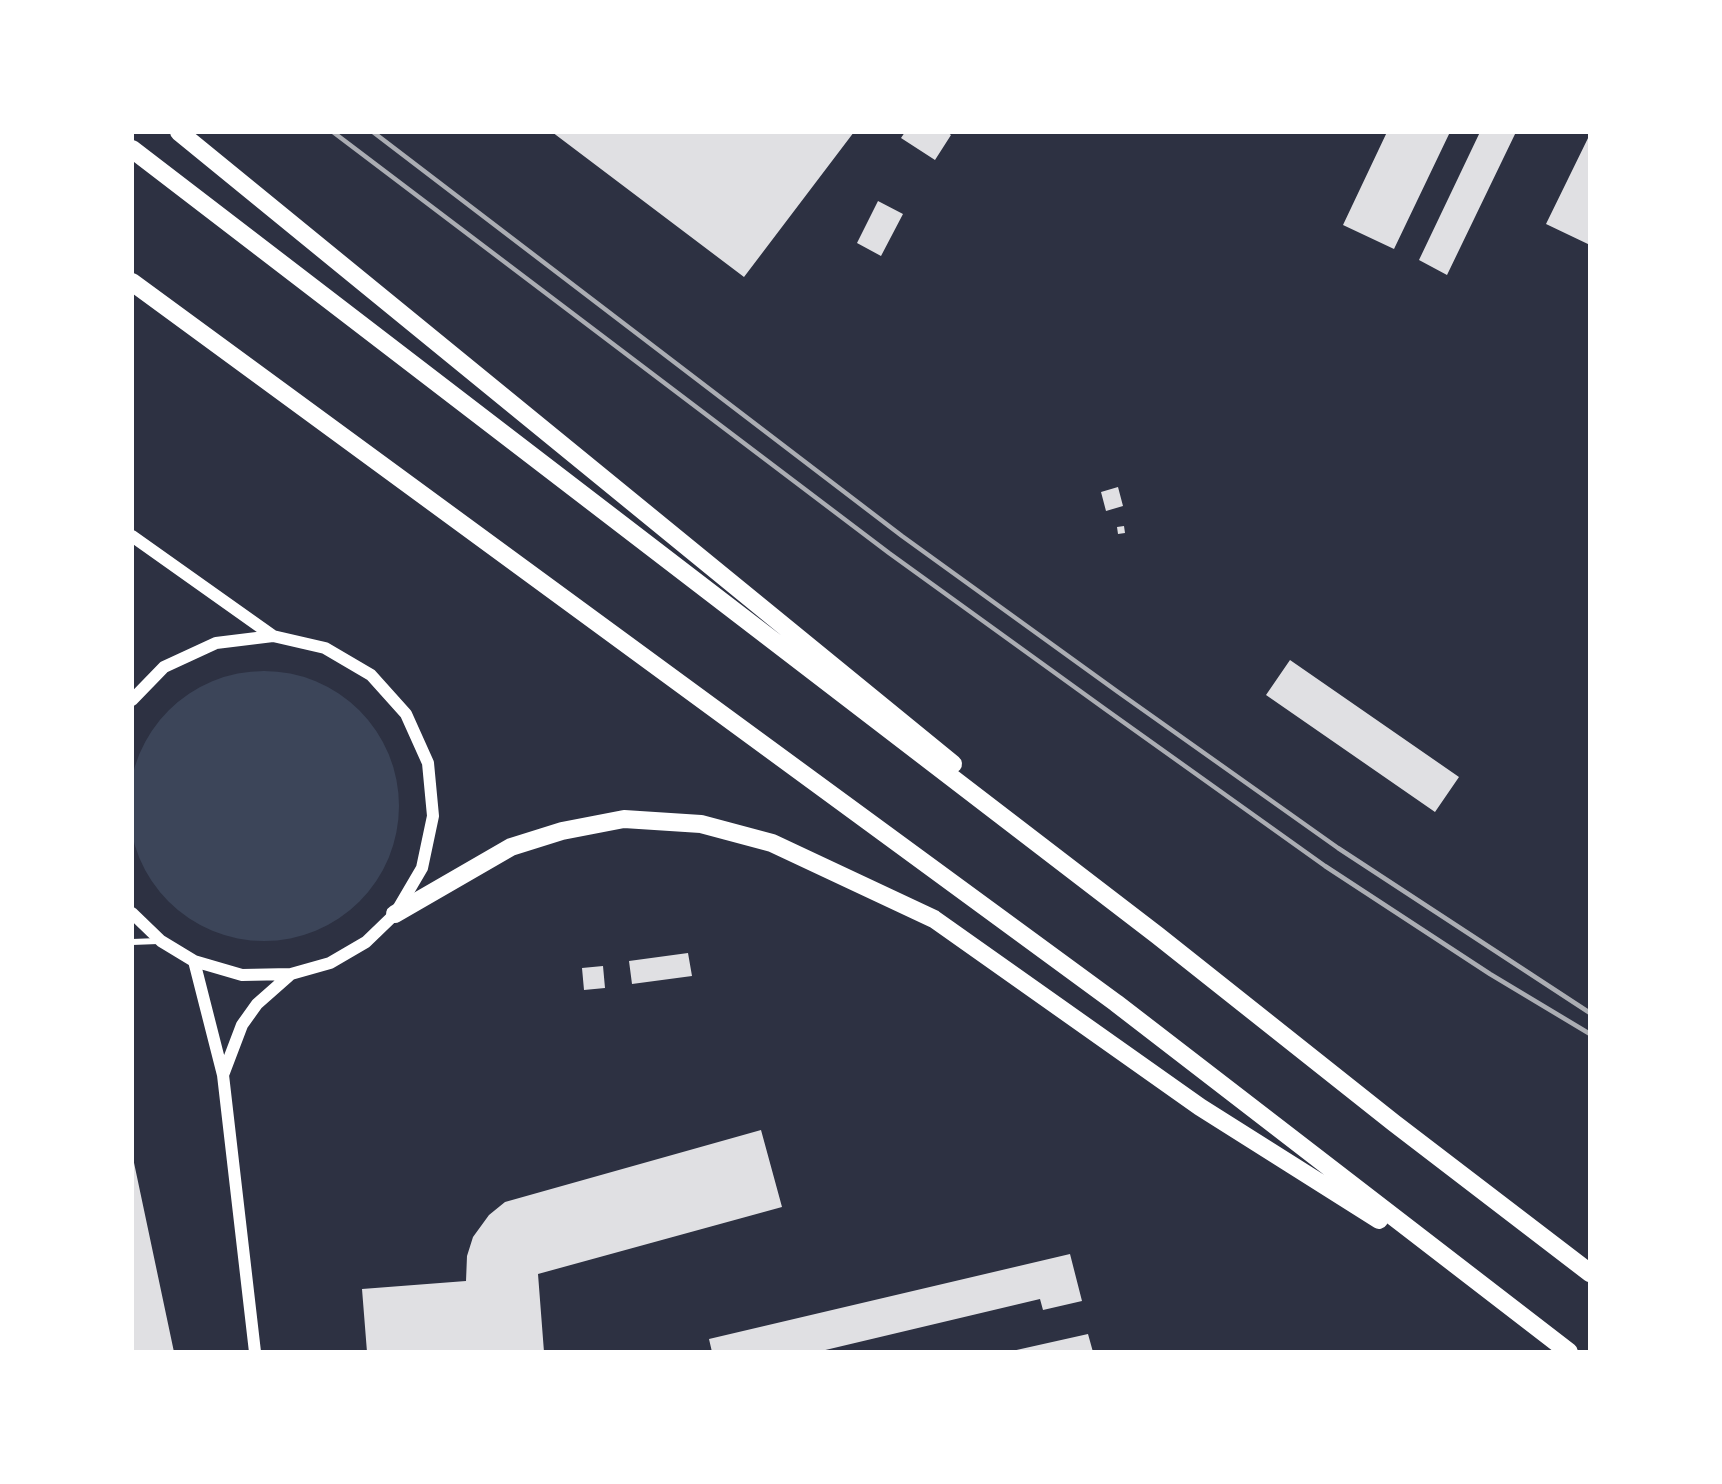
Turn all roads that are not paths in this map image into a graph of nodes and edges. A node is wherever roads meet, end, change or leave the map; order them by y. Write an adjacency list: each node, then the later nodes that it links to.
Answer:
1 (179, 132): 14 (highway)
2 (132, 148): 14 (highway)
3 (132, 282): 16 (highway)
4 (132, 536): 5 (main road)
5 (273, 636): 6 (main road); 8 (main road)
6 (132, 700)
7 (132, 913): 9 (main road)
8 (395, 914): 12 (main road); 16 (highway)
9 (161, 941): 10 (street); 11 (main road)
10 (132, 942)
11 (194, 961): 12 (main road); 13 (main road)
12 (291, 974): 13 (main road)
13 (223, 1075): 17 (main road)
14 (1394, 1124): 15 (highway)
15 (1590, 1273)
16 (1471, 1278): 18 (highway)
17 (255, 1352)
18 (1569, 1352)

